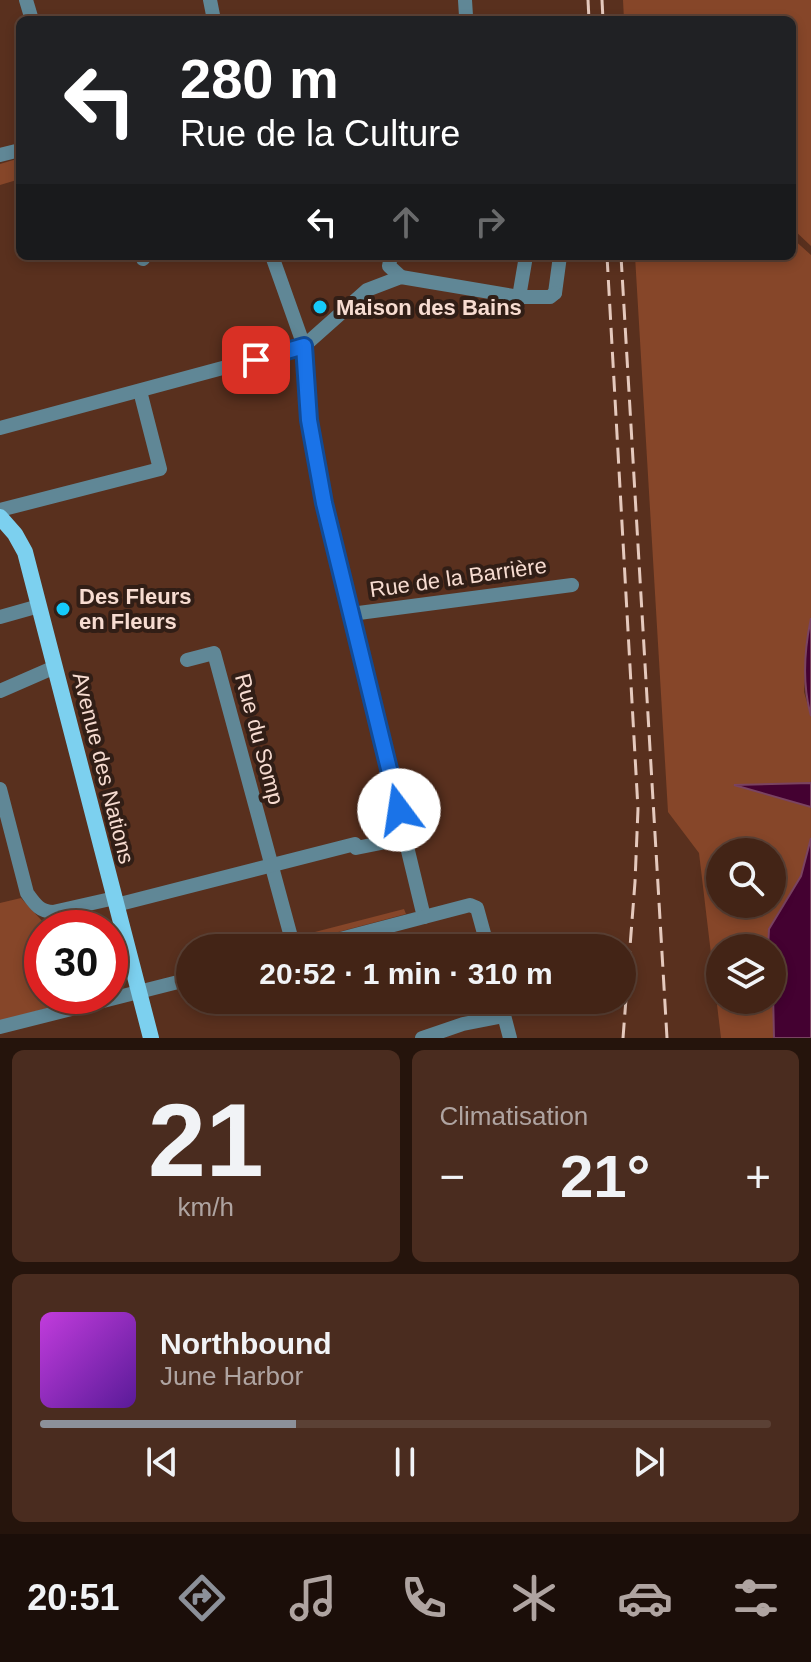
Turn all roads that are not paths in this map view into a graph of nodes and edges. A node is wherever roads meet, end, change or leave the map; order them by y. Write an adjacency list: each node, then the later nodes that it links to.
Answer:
1 (273, 260): 7 (street)
2 (390, 260): 5 (street)
3 (525, 260): 6 (street)
4 (560, 260): 6 (street)
5 (401, 277): 6 (street); 7 (street)
6 (519, 297)
7 (304, 346): 8 (street); 14 (street)
8 (140, 391): 9 (street); 10 (street)
9 (0, 428)
10 (0, 510)
11 (0, 517): 13 (main road, Avenue des Nations)
12 (572, 585): 14 (street, Rue de la Barrière)
13 (39, 606): 15 (street); 17 (main road, Avenue des Nations)
14 (351, 614): 20 (street)
15 (0, 617)
16 (187, 660): 21 (street, Rue du Somp)
17 (55, 667): 18 (street); 22 (main road, Avenue des Nations)
18 (0, 691)
19 (0, 789): 22 (street)
20 (406, 838): 21 (street); 23 (street)
21 (271, 863): 22 (street); 24 (street, Rue du Somp)
22 (115, 902): 28 (main road, Avenue des Nations)
23 (424, 917): 25 (street); 26 (street)
24 (290, 934)
25 (359, 934)
26 (484, 934)
27 (176, 983): 28 (street)
28 (139, 993): 30 (street); 31 (main road, Avenue des Nations)
29 (504, 1016): 32 (street); 33 (street)
30 (0, 1027)
31 (151, 1038)
32 (422, 1038)
33 (510, 1038)

